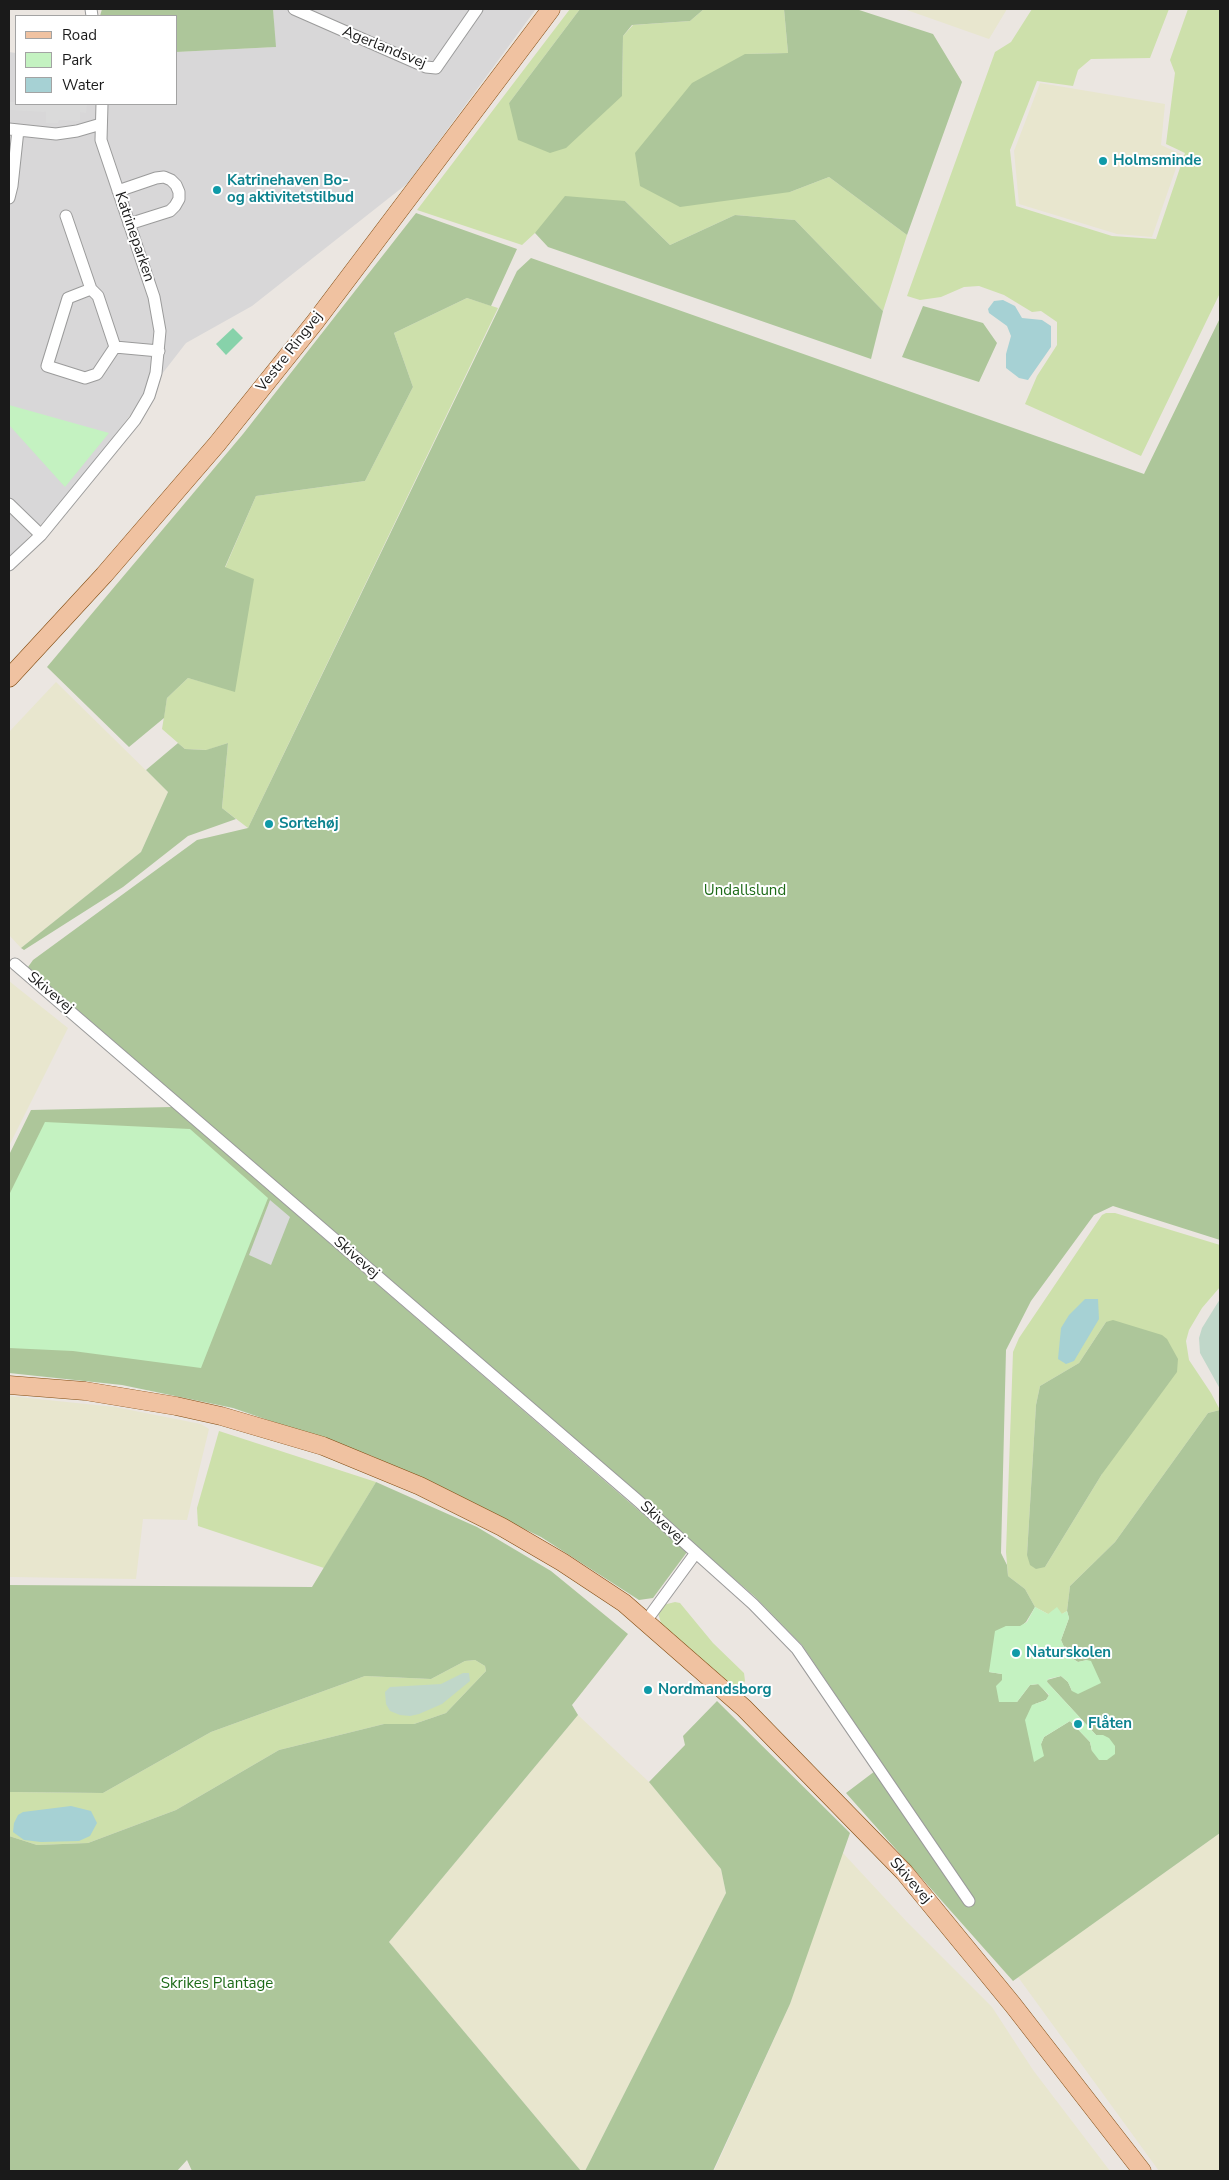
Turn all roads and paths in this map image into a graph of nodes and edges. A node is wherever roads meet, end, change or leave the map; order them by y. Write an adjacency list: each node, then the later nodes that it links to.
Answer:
1 (294, 9): 2 (street, Agerlandsvej)
2 (477, 9)
3 (552, 9): 18 (main road, Vestre Ringvej)
4 (102, 105): 5 (street, Katrineparken)
5 (101, 124): 6 (street); 8 (street, Katrineparken)
6 (14, 130): 7 (street)
7 (10, 186): 9 (street)
8 (118, 191): 11 (street, Katrineparken); 11 (street)
9 (9, 198)
10 (66, 216): 12 (street)
11 (129, 224): 14 (street, Katrineparken)
12 (91, 289): 13 (street); 13 (street)
13 (115, 347): 14 (street)
14 (158, 351): 16 (street, Katrineparken)
15 (9, 504): 16 (street)
16 (41, 535): 17 (street, Katrineparken)
17 (9, 565)
18 (9, 678)
19 (15, 964): 21 (street, Skivevej)
20 (9, 1385): 22 (main road, Skivevej)
21 (695, 1554): 22 (street, Skivevej); 23 (street, Skivevej)
22 (646, 1621): 24 (main road, Skivevej)
23 (969, 1901)
24 (1142, 2171)

